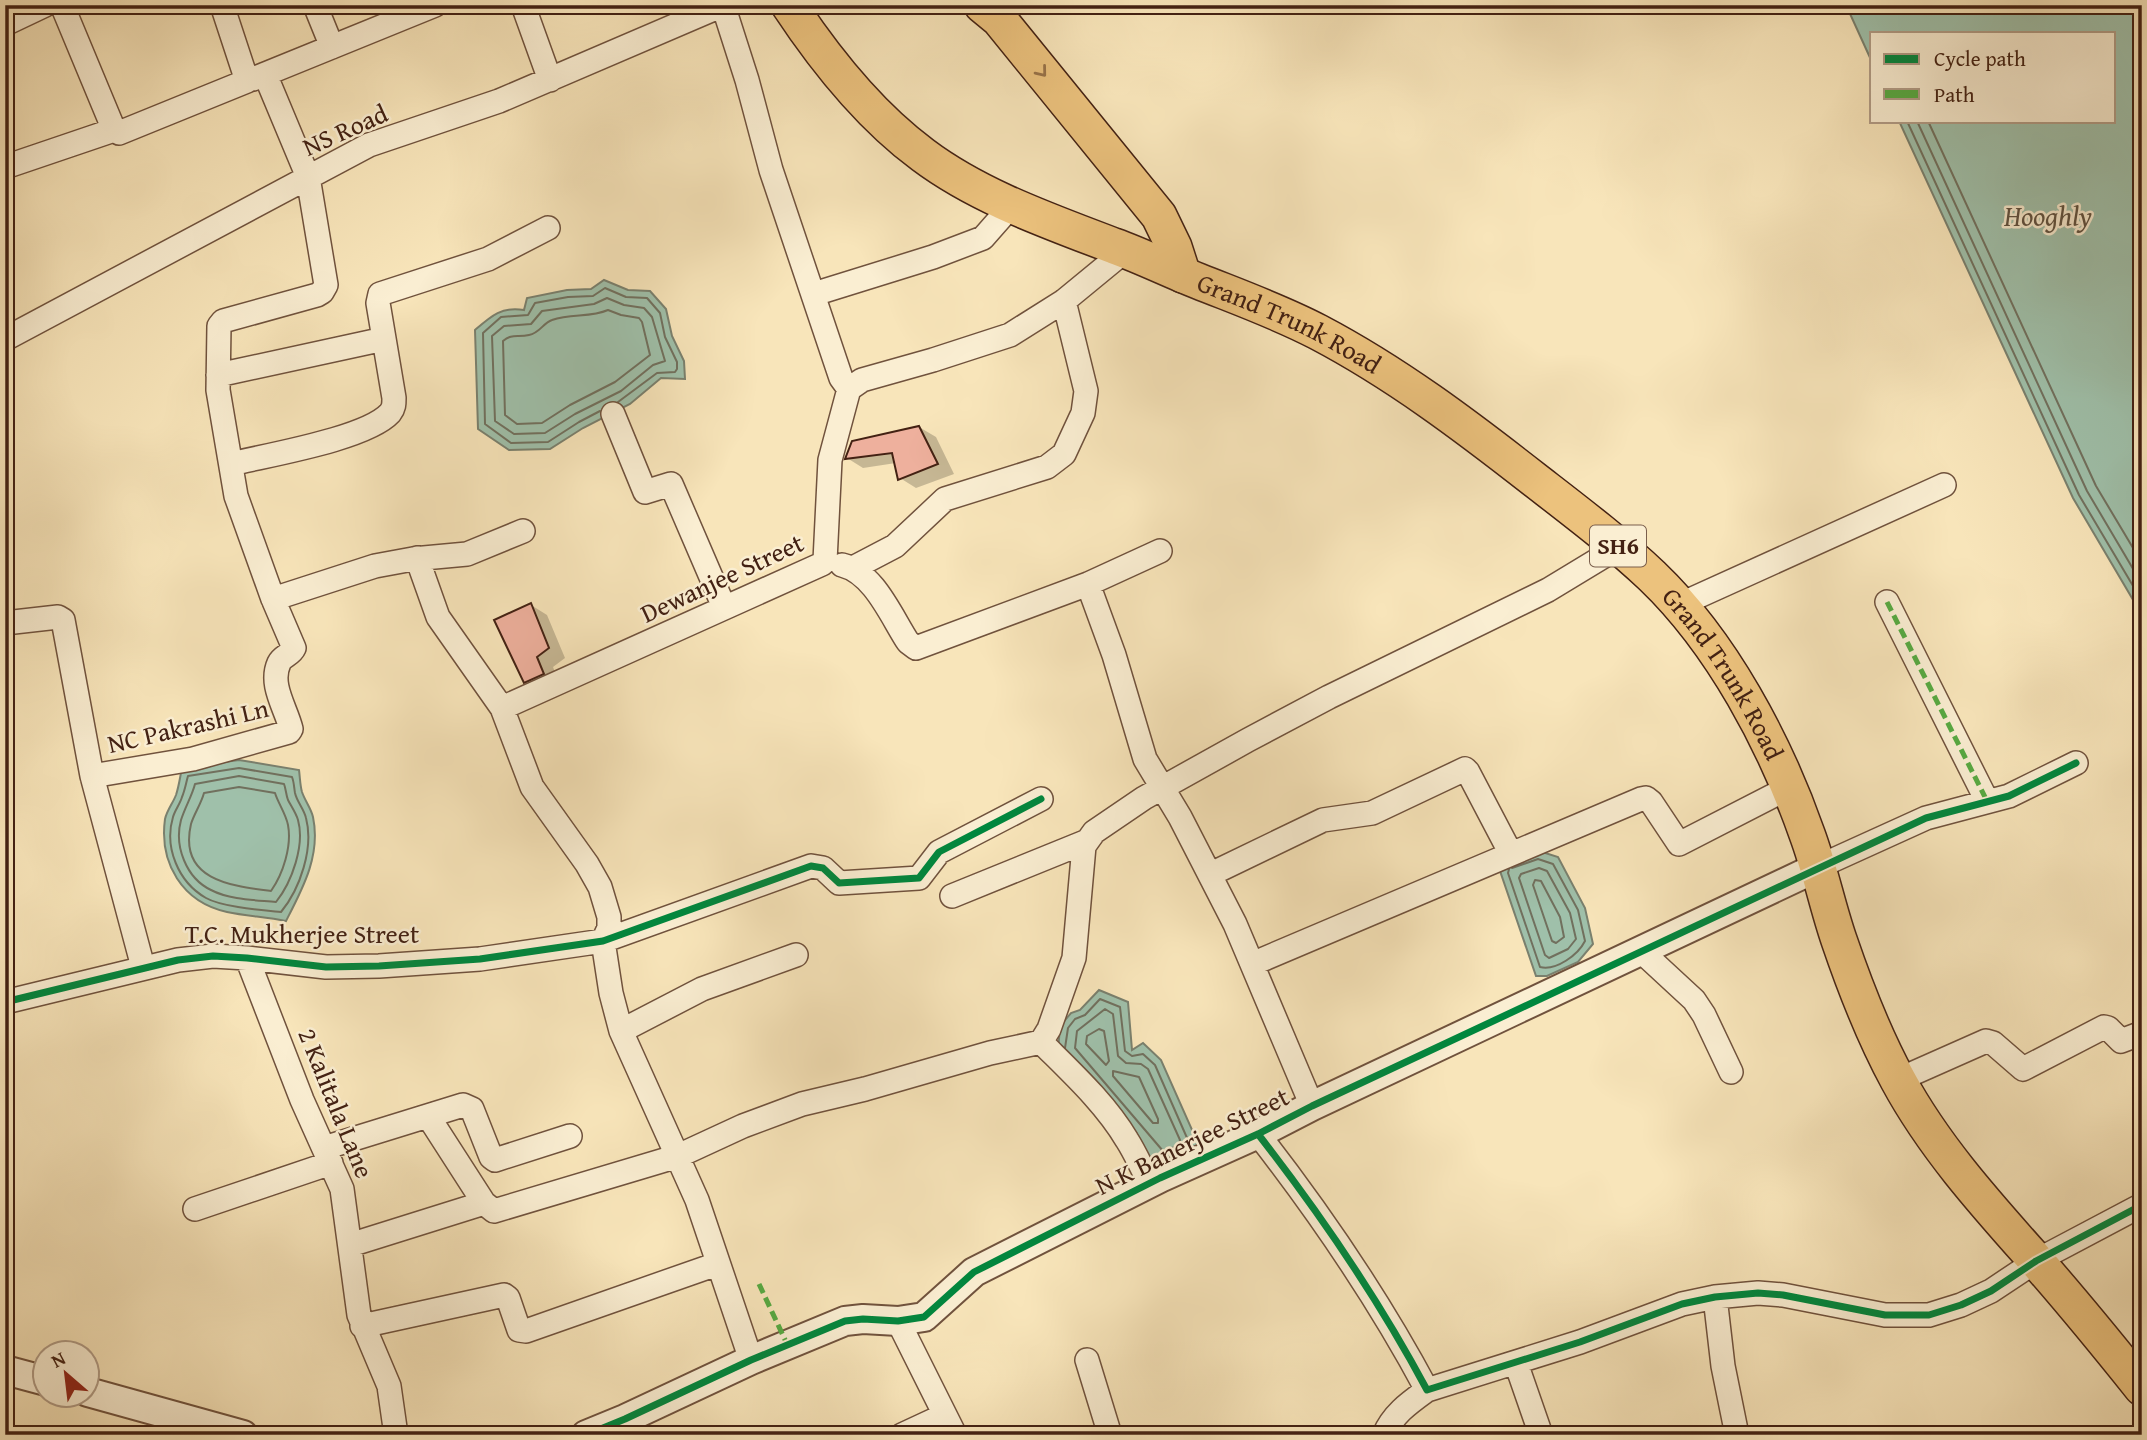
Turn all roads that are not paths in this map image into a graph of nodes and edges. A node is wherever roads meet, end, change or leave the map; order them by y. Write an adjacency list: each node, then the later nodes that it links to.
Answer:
1 (45, 5): 10 (street)
2 (62, 5): 14 (street)
3 (222, 5): 12 (street)
4 (315, 5): 11 (street)
5 (435, 5): 11 (street)
6 (523, 5): 13 (street)
7 (723, 5): 13 (street, NS Road); 21 (street)
8 (789, 5): 17 (main road, Grand Trunk Road / SH6)
9 (990, 12): 20 (main road, one-way to 20)
10 (5, 24)
11 (332, 47): 12 (street)
12 (256, 77): 14 (street); 16 (street)
13 (550, 80): 16 (street, NS Road)
14 (114, 130): 15 (street)
15 (5, 167)
16 (308, 177): 23 (street, NS Road); 25 (street, NC Pakrashi Ln)
17 (1012, 205): 19 (main road, Grand Trunk Road / SH6); 21 (street)
18 (548, 228): 24 (street)
19 (1126, 250): 20 (main road, Grand Trunk Road / SH6); 22 (street)
20 (1183, 275): 31 (main road, Grand Trunk Road / SH6)
21 (814, 294): 26 (street)
22 (1063, 301): 26 (street); 35 (street)
23 (5, 339)
24 (384, 339): 25 (street); 28 (street)
25 (218, 375): 28 (street, NC Pakrashi Ln)
26 (849, 389): 34 (street, Dewanjee Street)
27 (614, 414): 40 (street)
28 (231, 464): 37 (street, NC Pakrashi Ln)
29 (1944, 485): 39 (street)
30 (523, 531): 33 (street)
31 (1619, 547): 39 (main road, Grand Trunk Road / SH6); 45 (street)
32 (1160, 551): 36 (street)
33 (417, 558): 37 (street); 42 (street)
34 (825, 561): 35 (street); 40 (street, Dewanjee Street)
35 (853, 568): 36 (street)
36 (1088, 584): 45 (street)
37 (273, 599): 44 (street, NC Pakrashi Ln)
38 (1887, 602): 48 (street)
39 (1679, 605): 46 (main road, Grand Trunk Road / SH6)
40 (724, 607): 42 (street, Dewanjee Street)
41 (5, 623): 44 (street)
42 (502, 709): 54 (street)
43 (2076, 764): 48 (street)
44 (92, 776): 59 (street)
45 (1162, 788): 49 (street); 52 (street)
46 (1788, 788): 50 (street); 51 (main road, Grand Trunk Road / SH6)
47 (1041, 799): 54 (street, T.C. Mukherjee Street)
48 (1987, 801): 51 (street)
49 (1085, 842): 53 (street); 63 (street)
50 (1511, 854): 52 (street); 58 (street)
51 (1818, 867): 55 (street, N K Banerjee Street); 65 (main road, Grand Trunk Road / SH6)
52 (1211, 874): 58 (street)
53 (952, 896)
54 (603, 941): 57 (street, T.C. Mukherjee Street); 61 (street)
55 (1641, 951): 64 (street); 66 (street, N K Banerjee Street)
56 (796, 955): 61 (street)
57 (247, 958): 59 (street, T.C. Mukherjee Street); 70 (street, 2 Kalitala Lane)
58 (1252, 964): 66 (street)
59 (143, 967): 60 (street, T.C. Mukherjee Street)
60 (5, 1002)
61 (621, 1031): 71 (street)
62 (2142, 1033): 65 (street)
63 (1041, 1042): 71 (street); 72 (street)
64 (1731, 1072)
65 (1898, 1080): 77 (main road, Grand Trunk Road / SH6)
66 (1312, 1106): 68 (street, N K Banerjee Street)
67 (428, 1116): 69 (street); 70 (street); 73 (street)
68 (1258, 1134): 72 (street, N K Banerjee Street); 88 (street)
69 (570, 1136)
70 (327, 1155): 75 (street); 76 (street, 2 Kalitala Lane)
71 (678, 1156): 73 (street); 78 (street)
72 (1150, 1183): 80 (street, N K Banerjee Street)
73 (484, 1203): 76 (street)
74 (2142, 1205): 77 (street)
75 (195, 1209)
76 (350, 1245): 81 (street, 2 Kalitala Lane)
77 (2036, 1261): 79 (street); 87 (main road, Grand Trunk Road / SH6)
78 (717, 1264): 81 (street); 82 (street)
79 (1715, 1297): 84 (street); 98 (street)
80 (898, 1321): 82 (street, N K Banerjee Street); 90 (street)
81 (362, 1326): 92 (street, 2 Kalitala Lane)
82 (751, 1360): 93 (street, N K Banerjee Street)
83 (1087, 1360): 95 (street)
84 (1516, 1363): 88 (street); 97 (street)
85 (5, 1370): 86 (street)
86 (32, 1377)
87 (2142, 1388)
88 (1427, 1390): 96 (street)
89 (102, 1396): 91 (street)
90 (950, 1425): 94 (street)
91 (243, 1435)
92 (396, 1435)
93 (586, 1435)
94 (902, 1435)
95 (1110, 1435)
96 (1384, 1435)
97 (1541, 1435)
98 (1737, 1435)

